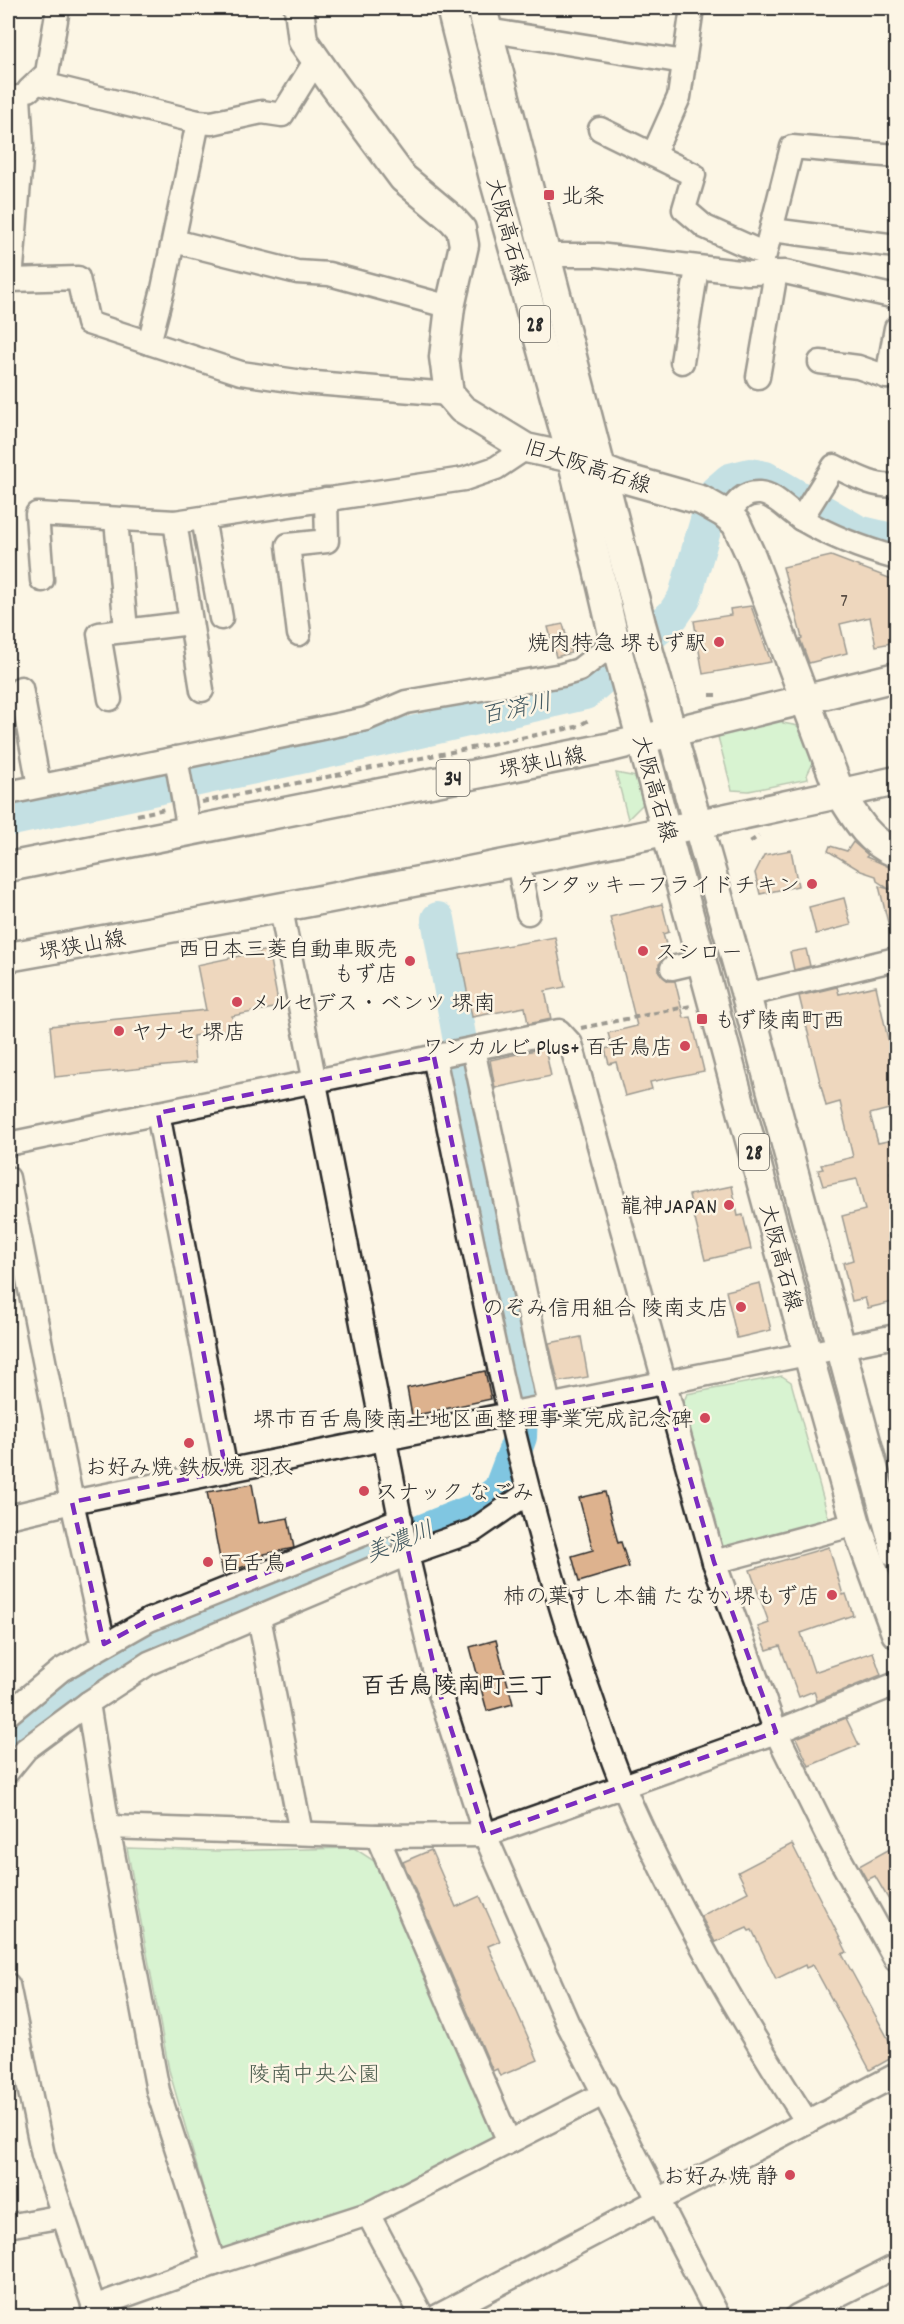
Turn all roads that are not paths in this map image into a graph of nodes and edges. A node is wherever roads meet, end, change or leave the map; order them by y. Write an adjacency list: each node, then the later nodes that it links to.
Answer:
1 (58, 8): 8 (street)
2 (299, 8): 6 (main road)
3 (451, 8): 30 (main road, 大阪高石線 / 28)
4 (692, 8): 7 (street)
5 (484, 19): 7 (street); 17 (main road, 大阪高石線 / 28)
6 (316, 60): 10 (street); 21 (main road)
7 (684, 62): 12 (street)
8 (39, 83): 9 (street); 10 (street)
9 (13, 102): 23 (street)
10 (198, 122): 15 (street)
11 (600, 129): 12 (street)
12 (653, 155): 14 (street)
13 (897, 156): 14 (street)
14 (772, 230): 16 (street)
15 (174, 241): 21 (street); 23 (street)
16 (897, 246)
17 (544, 255): 18 (street); 31 (main road, 大阪高石線 / 28)
18 (697, 268): 19 (street); 24 (street)
19 (776, 272): 20 (street); 26 (street)
20 (897, 297)
21 (450, 307): 28 (main road)
22 (897, 328): 27 (street)
23 (148, 343): 28 (street)
24 (682, 362)
25 (820, 362): 27 (street)
26 (758, 377)
27 (892, 377)
28 (449, 394): 29 (main road, 旧大阪高石線)
29 (526, 448): 30 (main road, 旧大阪高石線); 33 (street)
30 (572, 458): 31 (main road, 旧大阪高石線); 45 (main road, 大阪高石線 / 28)
31 (601, 470): 34 (main road, 旧大阪高石線); 51 (main road, 大阪高石線 / 28)
32 (897, 485): 36 (street)
33 (326, 499): 35 (street); 44 (street)
34 (718, 509): 36 (street); 50 (main road)
35 (203, 518): 38 (street); 41 (street)
36 (801, 519): 39 (street)
37 (116, 520): 38 (street); 40 (street); 43 (street)
38 (175, 522): 42 (street)
39 (897, 558)
40 (42, 580)
41 (221, 618)
42 (191, 623): 43 (street); 48 (street)
43 (126, 630): 49 (street)
44 (299, 634)
45 (619, 655): 52 (main road, 大阪高石線 / 28); 53 (street)
46 (897, 677): 50 (main road, 堺狭山線 / 34)
47 (21, 687): 55 (street)
48 (202, 690)
49 (110, 699)
50 (805, 700): 51 (main road, 堺狭山線 / 34); 57 (main road)
51 (673, 732): 52 (main road, 堺狭山線 / 34); 59 (main road, 大阪高石線 / 28)
52 (641, 740): 58 (main road, 堺狭山線 / 34); 60 (main road, 大阪高石線 / 28)
53 (177, 762): 55 (street); 58 (street)
54 (897, 781): 57 (main road, 堺狭山線)
55 (39, 786): 56 (street)
56 (8, 793)
57 (840, 793): 59 (main road, 堺狭山線); 61 (main road)
58 (185, 810): 63 (main road, 堺狭山線 / 34)
59 (699, 824): 60 (main road, 堺狭山線); 70 (main road, 大阪高石線 / 28)
60 (668, 830): 62 (main road, 堺狭山線); 68 (main road, 大阪高石線 / 28)
61 (897, 853)
62 (518, 862): 64 (main road, 堺狭山線); 65 (street)
63 (8, 867)
64 (281, 909): 66 (main road, 堺狭山線); 73 (street)
65 (528, 913)
66 (8, 957)
67 (897, 959): 70 (street)
68 (702, 961): 69 (street); 79 (main road, 大阪高石線 / 28)
69 (672, 968)
70 (746, 995): 78 (main road, 大阪高石線 / 28)
71 (471, 1049): 72 (street); 80 (street); 81 (street)
72 (439, 1056): 73 (street); 82 (street)
73 (315, 1081): 74 (street); 83 (street)
74 (159, 1113): 75 (street); 84 (street)
75 (8, 1144)
76 (8, 1178): 86 (street)
77 (897, 1336): 78 (street)
78 (840, 1348): 79 (street); 90 (main road, 大阪高石線 / 28)
79 (808, 1354): 80 (street); 89 (main road, 大阪高石線 / 28)
80 (663, 1383): 81 (street); 92 (street)
81 (549, 1406): 82 (street)
82 (509, 1414): 83 (street); 85 (street)
83 (385, 1440): 84 (street); 88 (street)
84 (226, 1471): 86 (street)
85 (528, 1493): 91 (street); 101 (street)
86 (72, 1502): 87 (street); 95 (street)
87 (8, 1517)
88 (400, 1519): 91 (street); 95 (street)
89 (856, 1524): 92 (street); 94 (main road, 大阪高石線 / 28)
90 (895, 1544)
91 (407, 1554): 93 (street); 104 (street)
92 (714, 1562): 99 (street)
93 (259, 1617): 97 (street); 103 (street)
94 (897, 1633)
95 (105, 1644): 98 (street)
96 (897, 1684): 99 (street)
97 (88, 1703): 100 (street); 102 (street)
98 (8, 1714)
99 (776, 1732): 101 (street); 106 (street)
100 (8, 1771)
101 (622, 1784): 104 (street); 110 (street)
102 (108, 1827): 103 (street); 116 (street)
103 (301, 1833): 105 (street)
104 (485, 1835): 105 (street); 109 (street)
105 (377, 1836): 111 (street)
106 (897, 1960)
107 (8, 1985): 114 (street)
108 (897, 2075): 110 (street)
109 (605, 2093): 111 (street); 112 (street)
110 (807, 2122): 112 (street)
111 (509, 2142): 113 (street)
112 (659, 2199): 120 (street); 121 (street)
113 (368, 2214): 116 (street); 119 (street)
114 (63, 2216): 115 (street); 118 (street)
115 (8, 2226)
116 (214, 2264): 118 (street)
117 (897, 2266): 122 (street)
118 (95, 2312)
119 (422, 2316)
120 (438, 2316)
121 (718, 2316)
122 (797, 2316)

